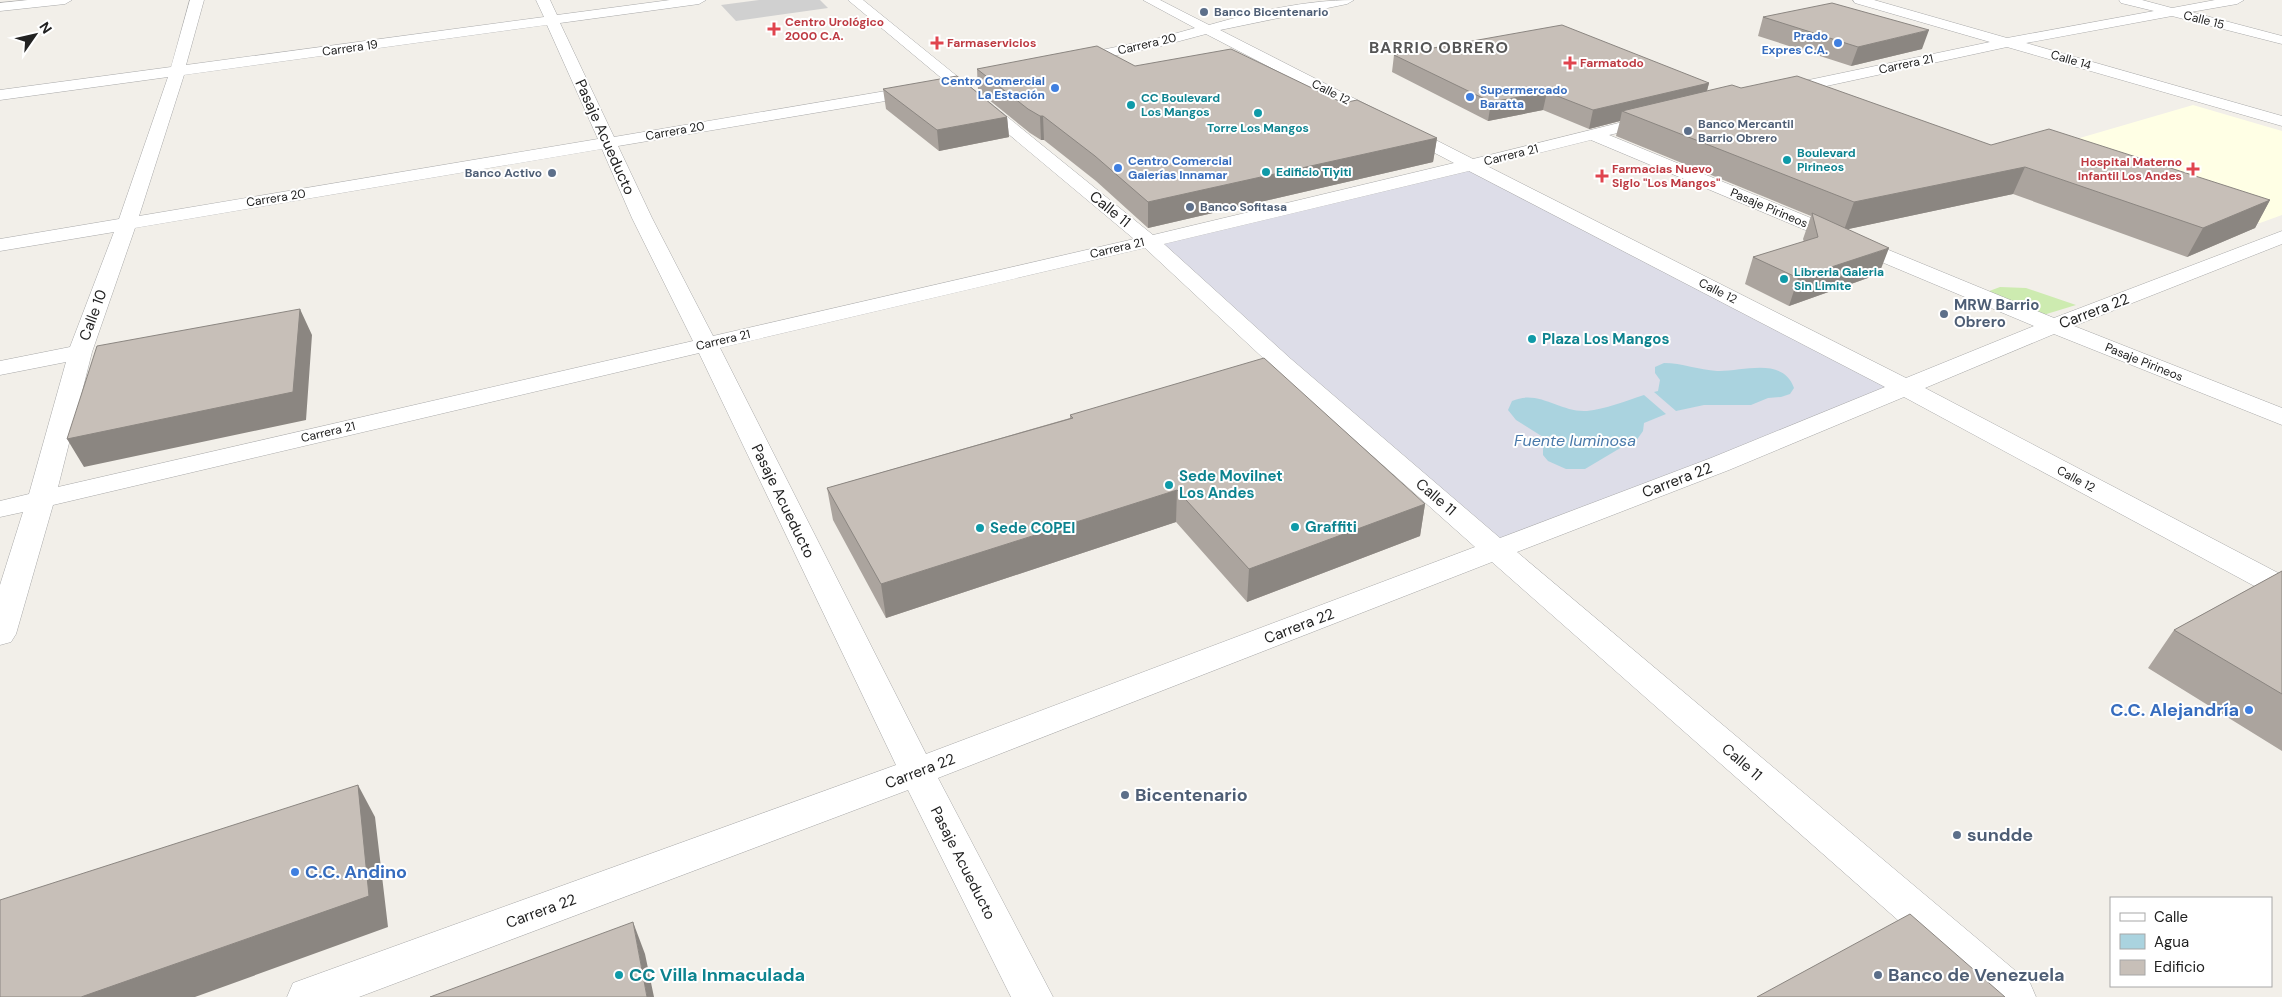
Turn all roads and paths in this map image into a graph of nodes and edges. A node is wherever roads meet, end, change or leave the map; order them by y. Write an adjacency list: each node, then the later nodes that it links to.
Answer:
1 (65, 0): 11 (street)
2 (197, 0): 18 (street, Calle 10)
3 (543, 0): 13 (street, Pasaje Acueducto)
4 (700, 0): 13 (street, Carrera 19)
5 (855, 0): 20 (street, Calle 11)
6 (1150, 0): 14 (street, Calle 12)
7 (1347, 0): 14 (street, Carrera 20)
8 (1860, 0): 16 (street, Calle 14)
9 (2126, 0): 12 (street, Calle 15)
10 (2237, 0): 12 (street, Carrera 21)
11 (0, 7)
12 (2174, 12): 15 (street, Calle 15); 16 (street, Carrera 21)
13 (553, 21): 18 (street, Carrera 19); 26 (street, Pasaje Acueducto)
14 (1205, 28): 17 (street, Carrera 20); 27 (street, Calle 12)
15 (2282, 40)
16 (2008, 42): 21 (street, Carrera 21); 24 (street, Calle 14)
17 (1058, 63)
18 (177, 72): 22 (street, Carrera 19); 28 (street, Calle 10)
19 (974, 80): 20 (street, Carrera 20)
20 (955, 84): 26 (street, Carrera 20); 30 (street, Calle 11)
21 (1766, 94)
22 (0, 95)
23 (1674, 115): 25 (street, Carrera 21)
24 (2282, 121)
25 (1591, 134): 27 (street, Carrera 21); 32 (street, Pasaje Pirineos)
26 (607, 143): 28 (street, Carrera 20); 33 (street, Pasaje Acueducto)
27 (1473, 164): 30 (street, Carrera 21); 36 (street, Calle 12)
28 (127, 223): 31 (street, Carrera 20); 34 (street, Calle 10)
29 (2282, 237): 32 (street, Carrera 22)
30 (1149, 241): 33 (street, Carrera 21); 40 (street, Calle 11)
31 (0, 245)
32 (2054, 326): 36 (street, Carrera 22); 37 (street, Pasaje Pirineos)
33 (706, 344): 38 (street, Carrera 21); 43 (street, Pasaje Acueducto)
34 (80, 352): 35 (street); 38 (street, Calle 10)
35 (0, 368)
36 (1904, 387): 40 (street, Carrera 22); 41 (street, Calle 12)
37 (2282, 417)
38 (41, 500): 39 (street, Carrera 21); 42 (street, Calle 10)
39 (0, 509)
40 (1496, 550): 43 (street, Carrera 22); 46 (street, Calle 11)
41 (2282, 588)
42 (0, 634)
43 (917, 772): 44 (street, Carrera 22); 45 (street, Pasaje Acueducto)
44 (308, 997)
45 (1032, 997)
46 (2015, 997)

